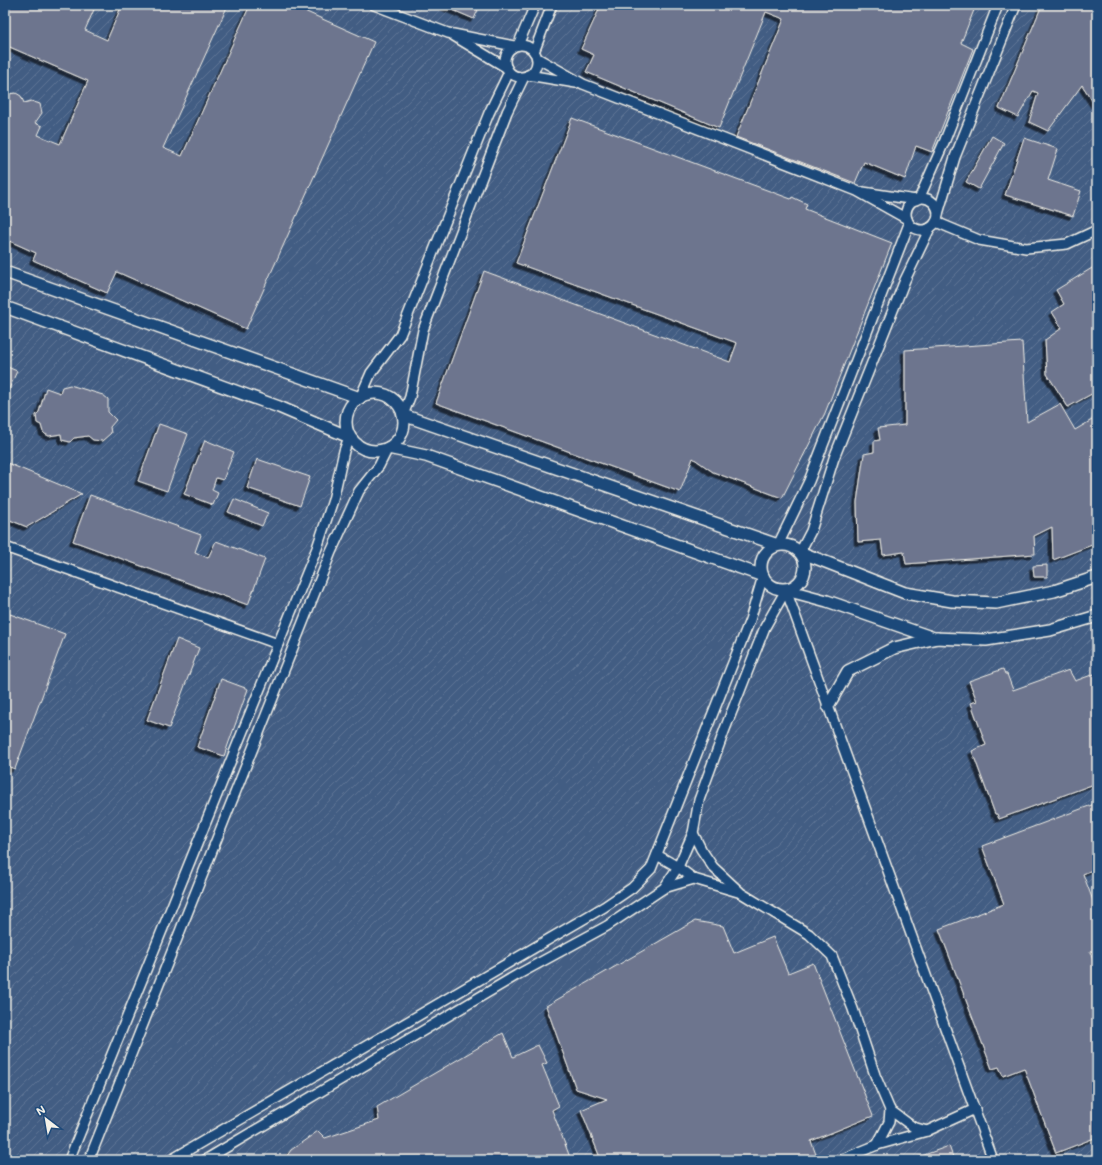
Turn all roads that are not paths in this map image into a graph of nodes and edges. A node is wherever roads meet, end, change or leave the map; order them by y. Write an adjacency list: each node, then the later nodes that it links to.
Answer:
1 (374, 5): 6 (street)
2 (535, 5): 7 (street)
3 (552, 5): 8 (street)
4 (998, 5): 13 (street)
5 (1016, 5): 15 (street)
6 (448, 32): 7 (street); 9 (street)
7 (516, 45): 8 (street); 9 (street)
8 (536, 55): 10 (street); 11 (street)
9 (508, 70): 10 (street); 19 (street)
10 (526, 76): 11 (street); 20 (street)
11 (582, 84): 12 (street)
12 (857, 191): 13 (street); 14 (street)
13 (918, 199): 14 (street); 15 (street)
14 (908, 221): 15 (street); 23 (street)
15 (935, 221): 16 (street); 25 (street)
16 (1097, 230)
17 (5, 272): 19 (street)
18 (5, 307): 21 (street)
19 (360, 398): 20 (street); 21 (street)
20 (403, 415): 22 (street); 23 (street)
21 (349, 437): 22 (street); 31 (street)
22 (388, 448): 26 (street); 44 (street)
23 (778, 545): 25 (street); 26 (street)
24 (5, 548): 31 (street)
25 (800, 552): 27 (street); 28 (street)
26 (762, 576): 28 (street); 34 (street)
27 (1097, 577)
28 (786, 590): 30 (street); 32 (street); 33 (street)
29 (1097, 616): 30 (street)
30 (938, 638): 32 (street)
31 (278, 644): 43 (street)
32 (828, 706): 39 (street)
33 (693, 833): 35 (street); 38 (street)
34 (657, 855): 35 (street); 45 (street)
35 (678, 867): 36 (street); 37 (street)
36 (694, 879): 37 (street); 38 (street)
37 (664, 888): 46 (street)
38 (741, 893): 40 (street)
39 (975, 1109): 41 (street); 48 (street)
40 (890, 1110): 41 (street); 42 (street)
41 (927, 1131): 42 (street)
42 (877, 1145): 47 (street)
43 (69, 1160)
44 (89, 1160)
45 (171, 1160)
46 (206, 1160)
47 (840, 1160)
48 (993, 1160)

